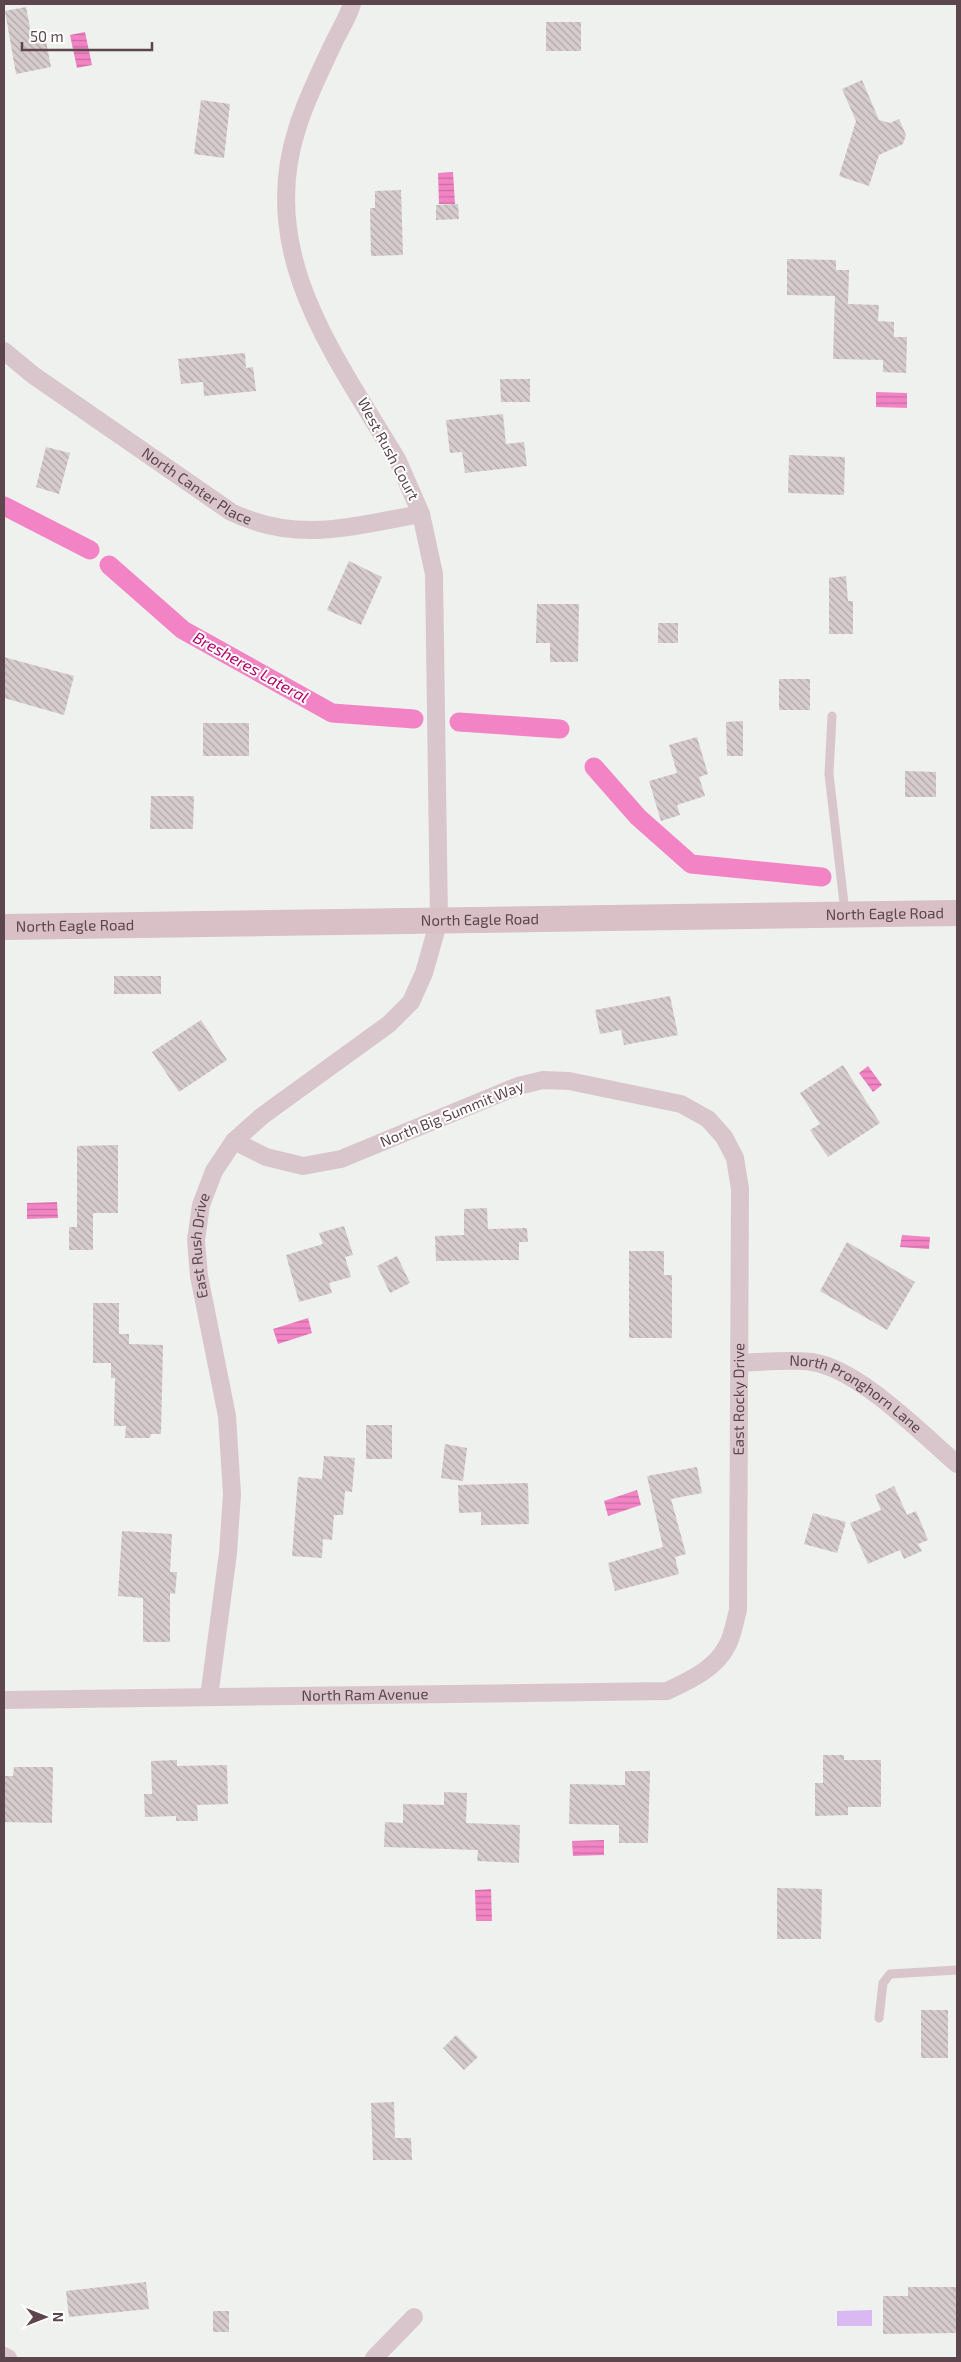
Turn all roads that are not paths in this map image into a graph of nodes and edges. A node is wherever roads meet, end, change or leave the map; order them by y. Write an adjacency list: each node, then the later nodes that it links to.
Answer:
1 (352, 4): 3 (street, West Rush Court)
2 (4, 351): 3 (street, North Canter Place)
3 (421, 514): 7 (street, West Rush Court)
4 (832, 716): 6 (lane)
5 (957, 913): 6 (main road, North Eagle Road)
6 (846, 915): 7 (main road, North Eagle Road)
7 (439, 920): 8 (main road, North Eagle Road); 10 (street, East Rush Drive)
8 (4, 927)
9 (724, 1137): 10 (street, North Big Summit Way); 11 (street, East Rocky Drive)
10 (234, 1141): 14 (street, East Rush Drive)
11 (740, 1362): 12 (street, North Pronghorn Lane); 13 (street, East Rocky Drive)
12 (957, 1464)
13 (716, 1660): 14 (street, North Ram Avenue)
14 (209, 1697): 15 (street, North Ram Avenue)
15 (4, 1700)
16 (957, 1970): 17 (lane)
17 (879, 2018)
18 (414, 2317): 21 (street)
19 (4, 2356): 20 (street)
20 (8, 2358)
21 (374, 2358)

